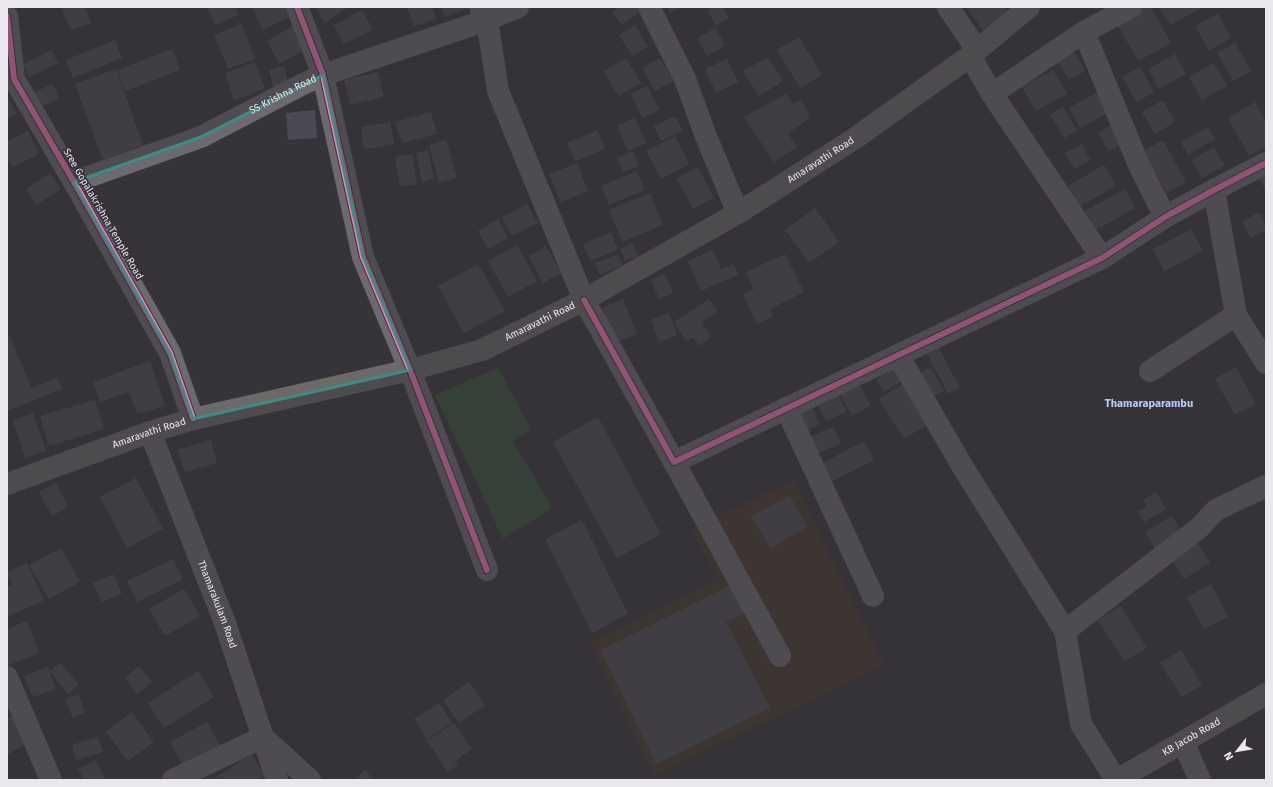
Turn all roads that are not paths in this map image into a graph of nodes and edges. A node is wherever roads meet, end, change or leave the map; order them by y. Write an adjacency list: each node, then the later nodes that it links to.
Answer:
1 (297, 7): 11 (street)
2 (518, 7): 7 (street, SS Krishna Road)
3 (649, 7): 17 (street)
4 (948, 7): 10 (street)
5 (1029, 7): 10 (main road, Amaravathi Road)
6 (1131, 7): 9 (street)
7 (483, 13): 11 (street, SS Krishna Road); 20 (street)
8 (7, 16): 12 (street, Sree Gopalakrishna Temple Road)
9 (1084, 32): 13 (street); 18 (street)
10 (974, 53): 13 (street); 17 (main road, Amaravathi Road)
11 (323, 75): 15 (street, SS Krishna Road); 24 (street)
12 (11, 80): 15 (street, Sree Gopalakrishna Temple Road)
13 (992, 94): 19 (street)
14 (1266, 163): 16 (street)
15 (74, 182): 27 (street, Sree Gopalakrishna Temple Road)
16 (1214, 190): 18 (street); 21 (street)
17 (738, 213): 20 (main road, Amaravathi Road)
18 (1165, 217): 19 (street)
19 (1102, 258): 22 (street)
20 (584, 300): 24 (main road, Amaravathi Road); 29 (street)
21 (1236, 315): 23 (street); 25 (street)
22 (898, 355): 26 (street); 34 (street)
23 (1266, 363)
24 (410, 370): 27 (main road, Amaravathi Road); 32 (street)
25 (1150, 372)
26 (786, 408): 29 (street); 33 (street)
27 (193, 419): 28 (main road, Amaravathi Road)
28 (150, 432): 30 (main road, Amaravathi Road); 38 (street, Thamarakulam Road)
29 (674, 462): 35 (street)
30 (7, 484)
31 (1266, 486): 34 (street)
32 (486, 570)
33 (873, 596)
34 (1065, 631): 44 (street)
35 (780, 656)
36 (7, 676): 40 (street)
37 (1266, 694): 39 (main road, KB Jacob Road)
38 (263, 737): 41 (street); 42 (street, Thamarakulam Road); 43 (street)
39 (1183, 742): 44 (main road, KB Jacob Road); 45 (street)
40 (51, 780)
41 (173, 780)
42 (278, 780)
43 (310, 780)
44 (1117, 780)
45 (1200, 780)

